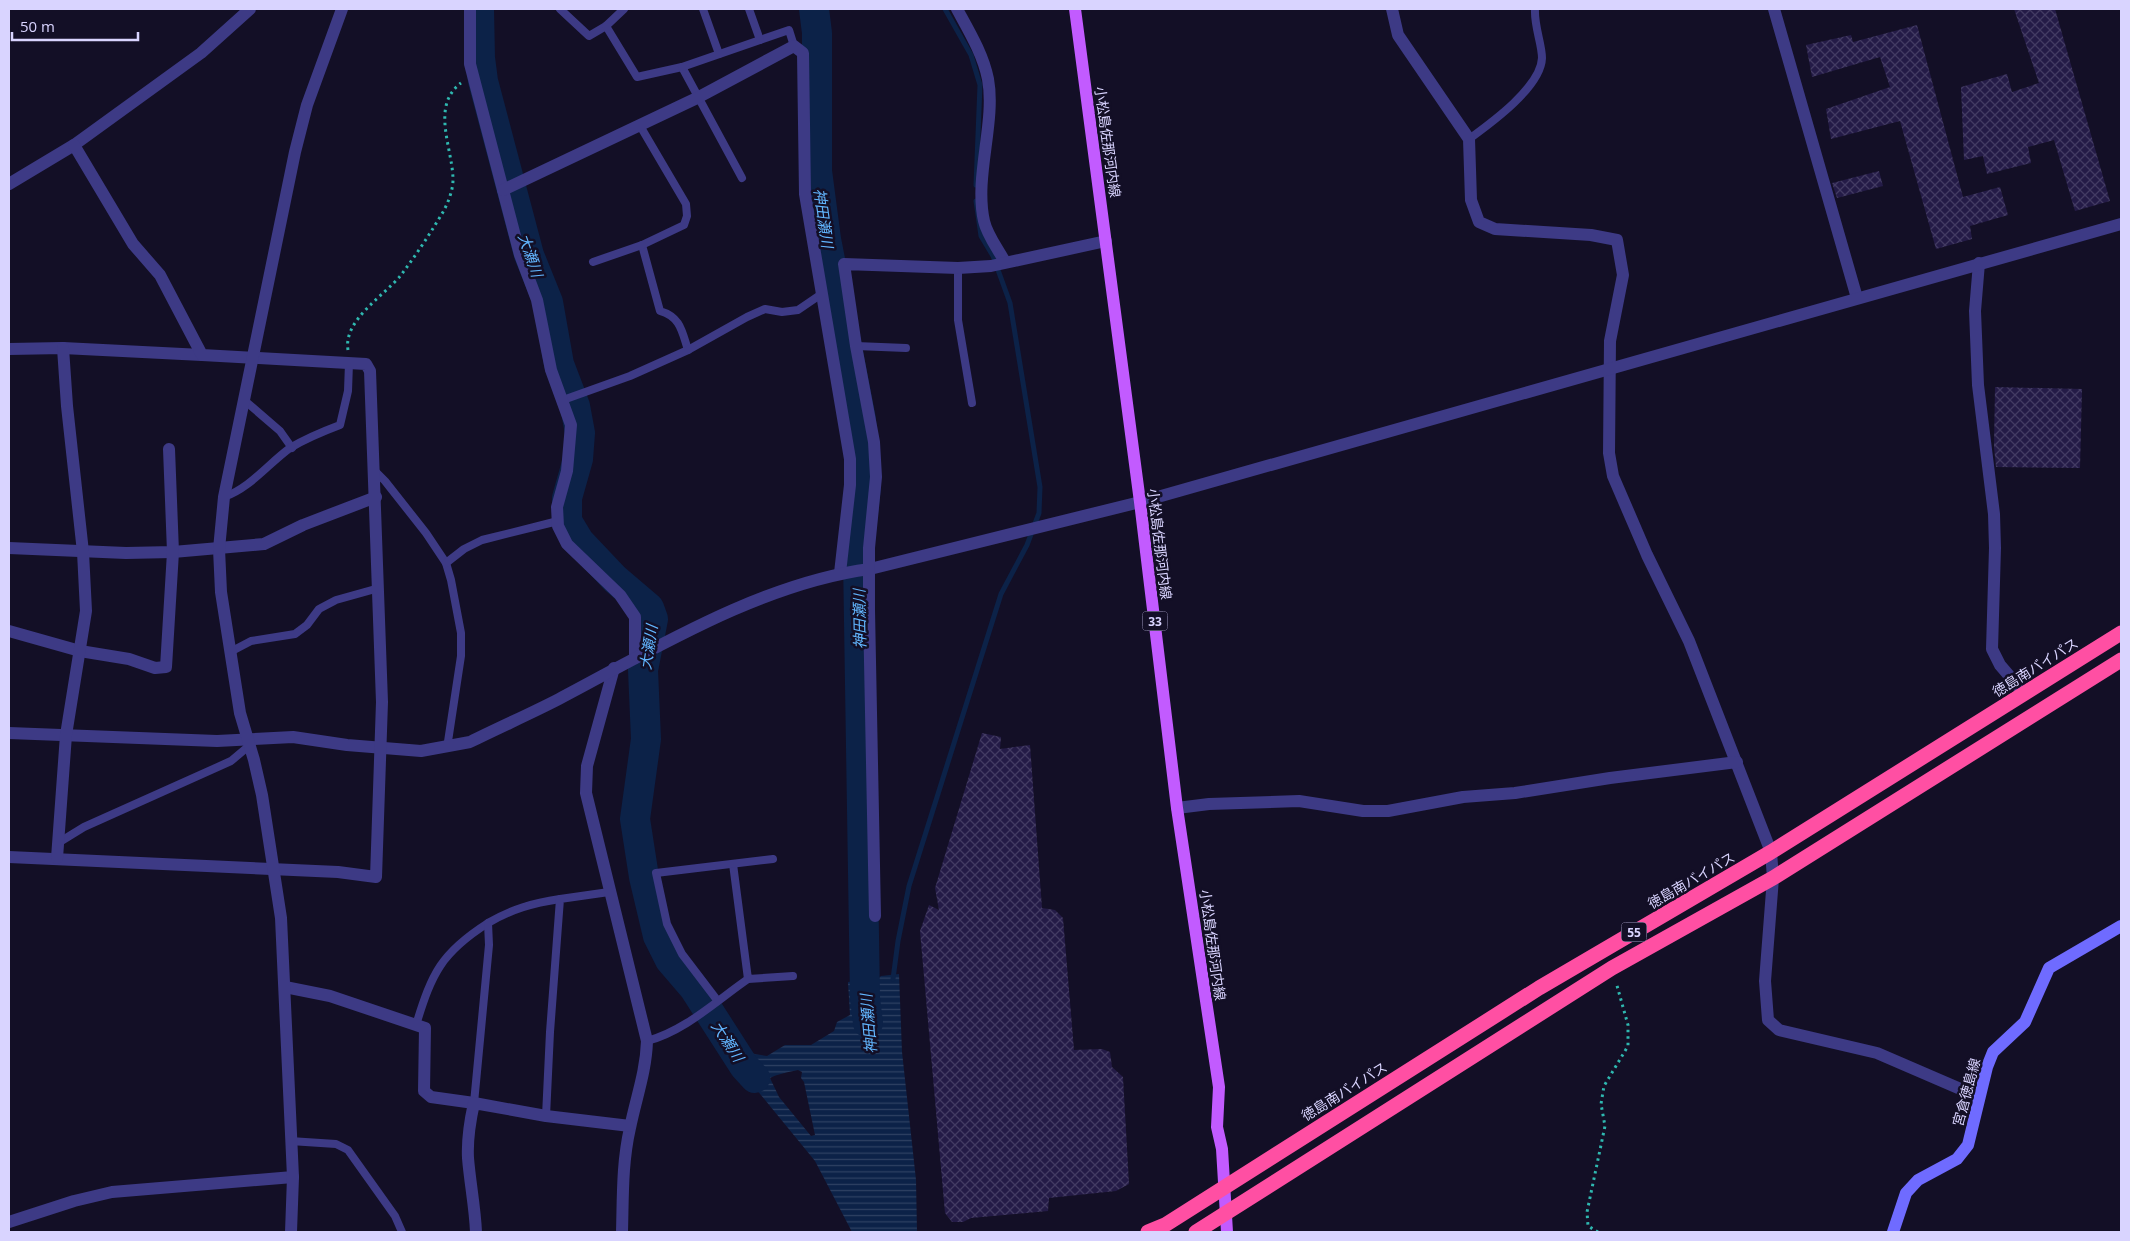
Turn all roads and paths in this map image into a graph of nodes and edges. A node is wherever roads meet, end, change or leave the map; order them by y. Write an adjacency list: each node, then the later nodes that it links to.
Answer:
1 (250, 9): 22 (street)
2 (342, 9): 41 (street)
3 (470, 9): 18 (street)
4 (560, 9): 13 (lane)
5 (624, 9): 13 (lane)
6 (703, 9): 16 (lane)
7 (749, 9): 14 (lane)
8 (957, 9): 31 (street)
9 (1075, 9): 27 (main road, 小松島佐那河内線 / 33)
10 (1392, 9): 21 (street)
11 (1534, 9): 21 (lane)
12 (1774, 9): 34 (street)
13 (606, 26): 17 (lane)
14 (760, 40): 15 (lane); 16 (lane)
15 (794, 46): 19 (street); 33 (street)
16 (719, 54): 17 (lane)
17 (682, 67): 19 (lane)
18 (473, 74): 25 (street); 42 (path)
19 (697, 98): 20 (street); 23 (lane)
20 (640, 124): 25 (street); 28 (lane)
21 (1469, 139): 43 (street)
22 (74, 144): 24 (street); 40 (street)
23 (742, 178)
24 (9, 184)
25 (508, 187): 44 (street)
26 (2121, 224): 30 (street)
27 (1106, 241): 31 (street); 52 (main road, 小松島佐那河内線 / 33)
28 (642, 245): 29 (lane); 39 (lane)
29 (593, 262)
30 (1979, 263): 34 (street); 69 (street)
31 (999, 264): 32 (street)
32 (958, 268): 35 (street); 46 (lane)
33 (820, 295): 39 (lane); 60 (street)
34 (1857, 298): 43 (street)
35 (856, 346): 37 (lane); 59 (street)
36 (63, 348): 38 (street); 40 (street); 56 (street)
37 (906, 348)
38 (9, 349)
39 (688, 350): 44 (lane)
40 (202, 355): 41 (street)
41 (253, 357): 42 (street); 45 (street)
42 (350, 363): 47 (lane); 49 (street)
43 (1609, 369): 52 (street); 75 (street)
44 (566, 399): 53 (street)
45 (244, 400): 47 (lane); 50 (street)
46 (972, 403)
47 (292, 448): 50 (lane)
48 (169, 450): 57 (street)
49 (376, 472): 51 (street); 58 (lane)
50 (224, 497): 55 (street)
51 (376, 497): 55 (street); 61 (street)
52 (1140, 502): 59 (street); 76 (main road, 小松島佐那河内線 / 33)
53 (558, 521): 58 (lane); 66 (street)
54 (9, 548): 56 (street)
55 (219, 549): 57 (street); 65 (street)
56 (83, 552): 57 (street); 64 (street)
57 (173, 552): 64 (street)
58 (446, 563): 74 (lane)
59 (866, 569): 60 (street); 87 (street)
60 (844, 572): 66 (street)
61 (379, 588): 65 (lane); 73 (street)
62 (9, 631): 64 (street)
63 (2121, 633): 69 (highway, 徳島南バイパス / 55)
64 (80, 651): 71 (street)
65 (232, 651): 72 (street)
66 (637, 656): 68 (street)
67 (2121, 660): 84 (highway, 55)
68 (614, 668): 74 (street); 85 (street)
69 (2024, 692): 78 (highway, 徳島南バイパス / 55)
70 (9, 733): 71 (street)
71 (66, 735): 72 (street); 77 (street)
72 (249, 742): 73 (street); 77 (lane); 83 (street)
73 (380, 747): 74 (street); 83 (street)
74 (447, 748)
75 (1737, 762): 76 (street); 78 (street)
76 (1178, 808): 103 (main road, 小松島佐那河内線 / 33)
77 (58, 843): 80 (street)
78 (1770, 852): 84 (street); 103 (highway, 徳島南バイパス / 55)
79 (9, 857): 80 (street)
80 (56, 858): 83 (street)
81 (773, 859): 82 (lane)
82 (733, 864): 92 (lane); 94 (lane)
83 (272, 868): 93 (street)
84 (1774, 878): 90 (highway, 55); 97 (street)
85 (610, 892): 86 (lane); 96 (street)
86 (560, 900): 88 (lane); 99 (lane)
87 (875, 916)
88 (488, 923): 95 (lane); 98 (lane)
89 (2121, 926): 97 (main road, 宮倉徳島線)
90 (1612, 968): 104 (highway, 55); 113 (path)
91 (793, 976): 92 (lane)
92 (748, 979): 94 (lane)
93 (285, 987): 95 (street); 101 (street)
94 (717, 1000): 96 (lane)
95 (416, 1025): 98 (street)
96 (647, 1041): 100 (street)
97 (1979, 1097): 114 (main road, 宮倉徳島線)
98 (474, 1103): 99 (street); 108 (street)
99 (546, 1116): 100 (street)
100 (630, 1126): 109 (street)
101 (290, 1141): 102 (street); 107 (lane)
102 (292, 1177): 105 (street); 106 (street)
103 (1225, 1185): 104 (main road, 小松島佐那河内線 / 33); 110 (highway, 徳島南バイパス / 55)
104 (1225, 1213): 111 (highway, 55); 112 (main road, 小松島佐那河内線 / 33)
105 (9, 1222)
106 (291, 1232)
107 (402, 1232)
108 (476, 1232)
109 (622, 1232)
110 (1148, 1232)
111 (1196, 1232)
112 (1227, 1232)
113 (1598, 1232)
114 (1893, 1232)

